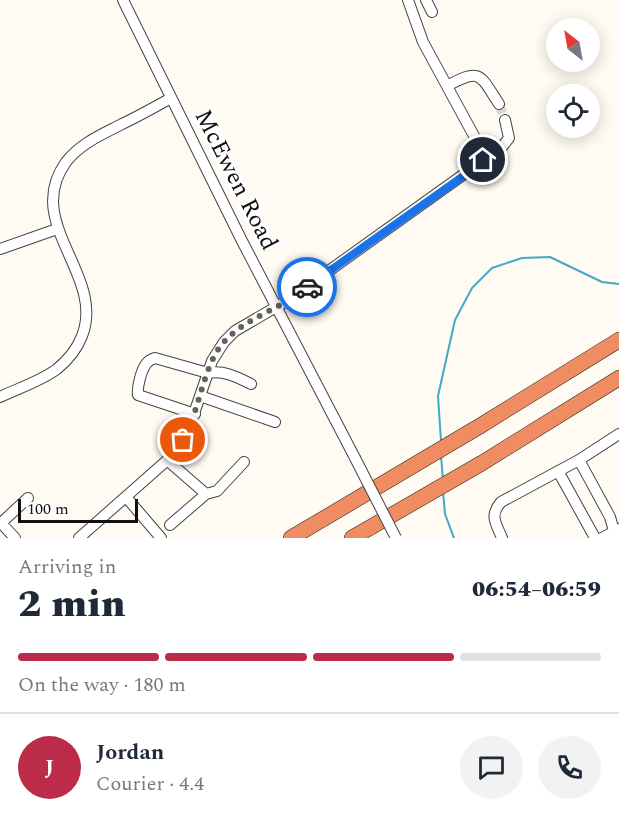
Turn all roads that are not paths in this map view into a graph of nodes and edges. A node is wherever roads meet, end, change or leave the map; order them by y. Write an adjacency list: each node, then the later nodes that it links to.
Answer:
1 (123, 0): 6 (street, McEwen Road)
2 (408, 0): 5 (street)
3 (426, 0): 4 (street)
4 (432, 12)
5 (447, 86): 7 (street); 9 (street)
6 (171, 99): 10 (street); 12 (street, McEwen Road)
7 (499, 104)
8 (506, 120): 9 (street)
9 (486, 158): 12 (street)
10 (57, 229): 11 (street); 18 (street)
11 (0, 249)
12 (276, 307): 14 (street); 37 (street, McEwen Road, bridge)
13 (619, 340): 35 (highway)
14 (207, 373): 16 (street); 17 (street); 19 (street)
15 (619, 378): 36 (highway)
16 (251, 384)
17 (200, 396): 19 (street); 20 (street)
18 (0, 397)
19 (195, 414): 22 (street)
20 (275, 422)
21 (619, 434): 23 (street)
22 (167, 460): 26 (street); 27 (street)
23 (579, 460): 25 (street); 31 (street)
24 (244, 462): 26 (street)
25 (558, 471): 38 (street); 39 (street)
26 (206, 494): 30 (street)
27 (126, 497): 33 (street); 34 (street)
28 (28, 498): 29 (street)
29 (1, 524): 32 (street)
30 (170, 525)
31 (617, 533): 40 (street)
32 (15, 538)
33 (79, 538)
34 (161, 538)
35 (291, 538)
36 (352, 538)
37 (396, 538)
38 (502, 538)
39 (595, 538)
40 (602, 538)

